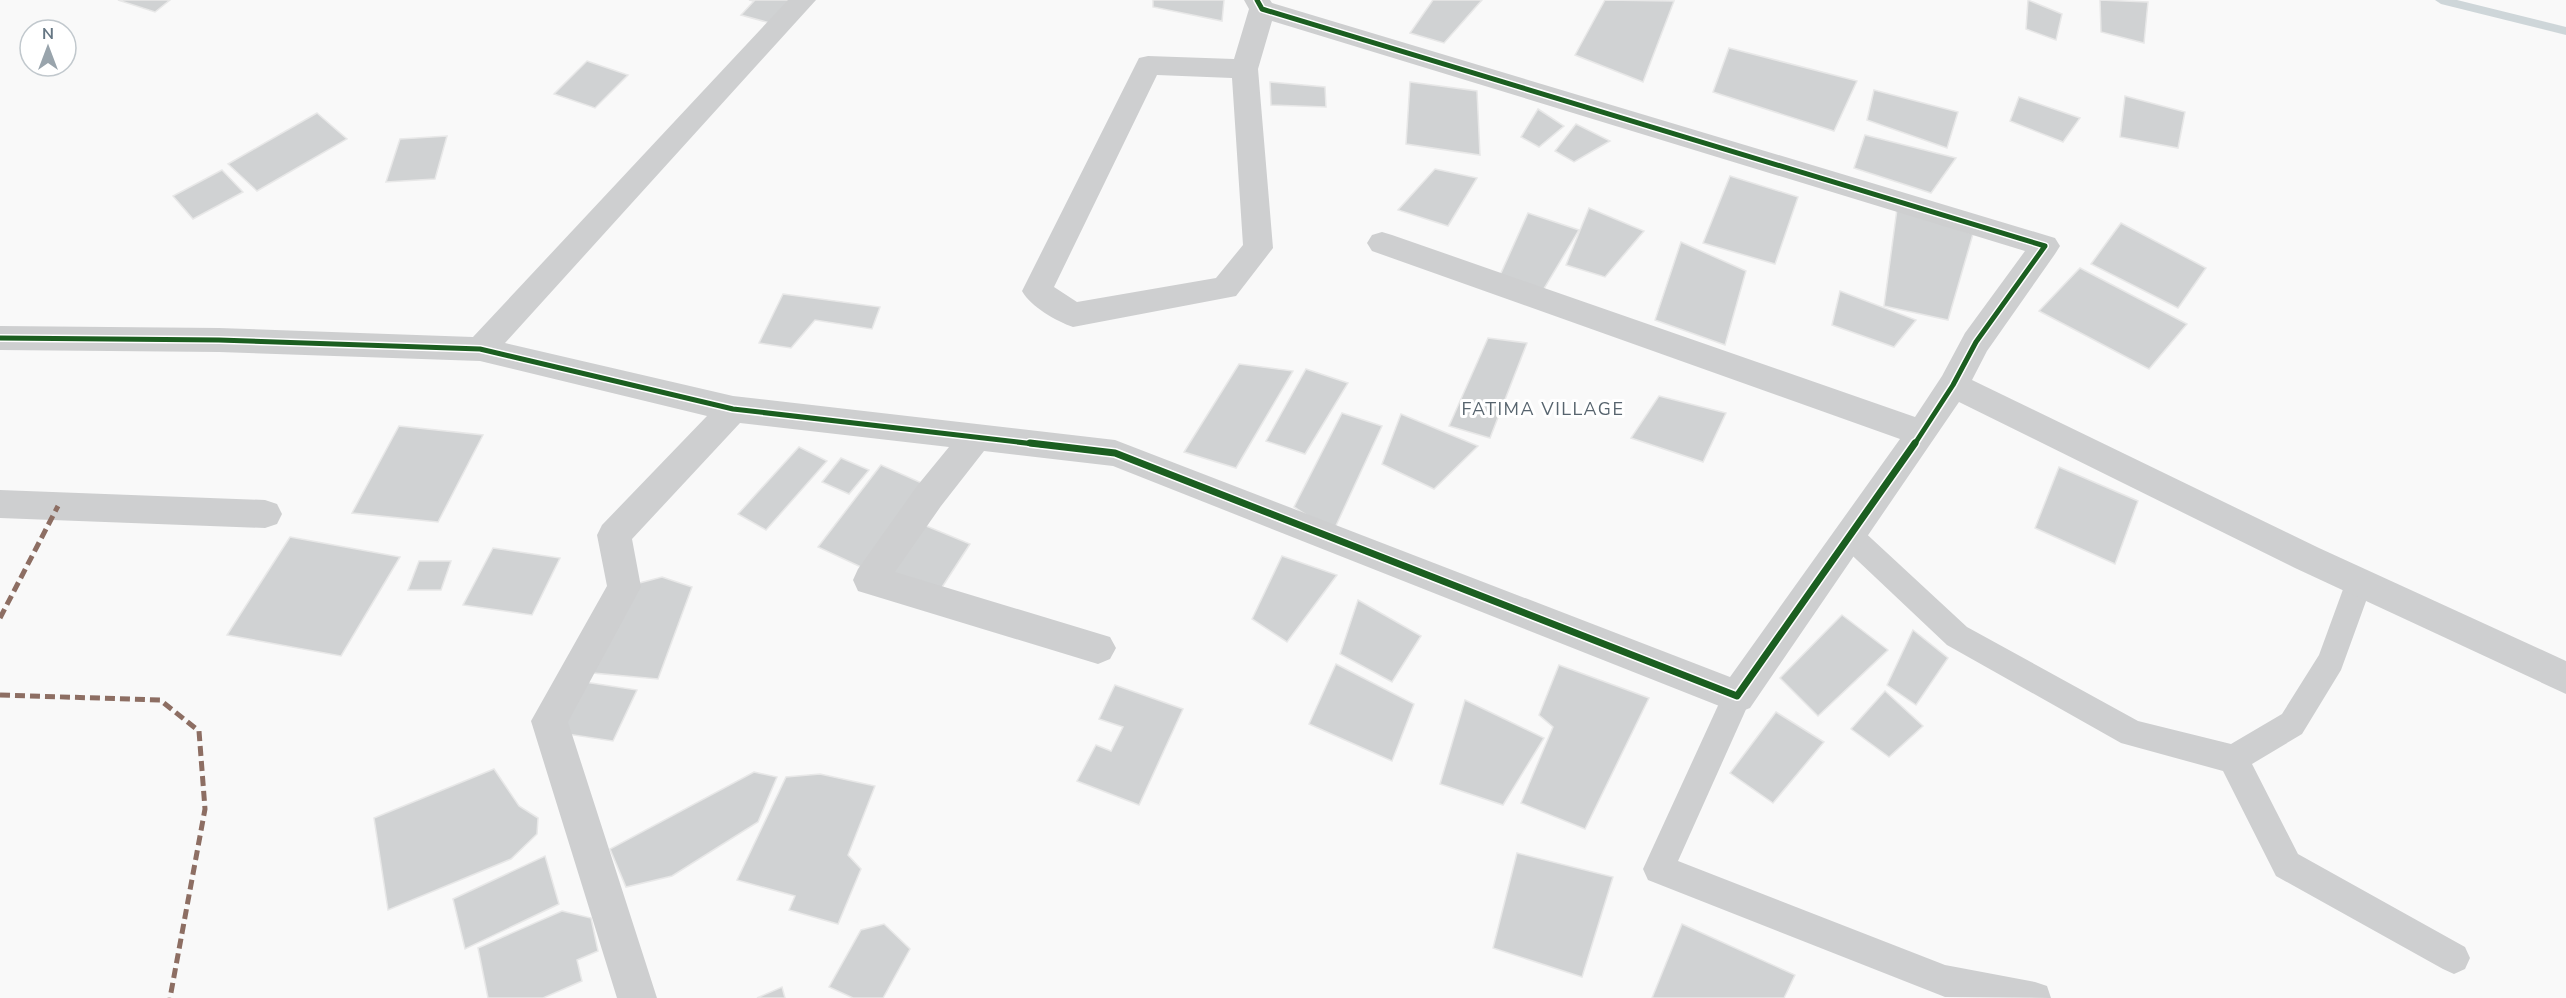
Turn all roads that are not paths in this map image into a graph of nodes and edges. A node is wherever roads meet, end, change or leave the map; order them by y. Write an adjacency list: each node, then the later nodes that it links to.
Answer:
1 (803, 0): 6 (street)
2 (1259, 4): 3 (street); 7 (street)
3 (1245, 69): 3 (street)
4 (1382, 243): 9 (street)
5 (0, 338): 6 (street)
6 (480, 349): 8 (street)
7 (1953, 385): 9 (street); 14 (street)
8 (733, 409): 10 (street); 20 (street)
9 (1922, 434): 13 (street)
10 (976, 438): 15 (street); 17 (street)
11 (0, 504): 12 (street)
12 (265, 514)
13 (1849, 535): 17 (street); 18 (lane)
14 (2359, 582): 16 (street); 18 (lane)
15 (1098, 648)
16 (2566, 678)
17 (1737, 696): 21 (lane)
18 (2233, 759): 19 (lane)
19 (2454, 958)
20 (637, 998)
21 (2035, 998)

